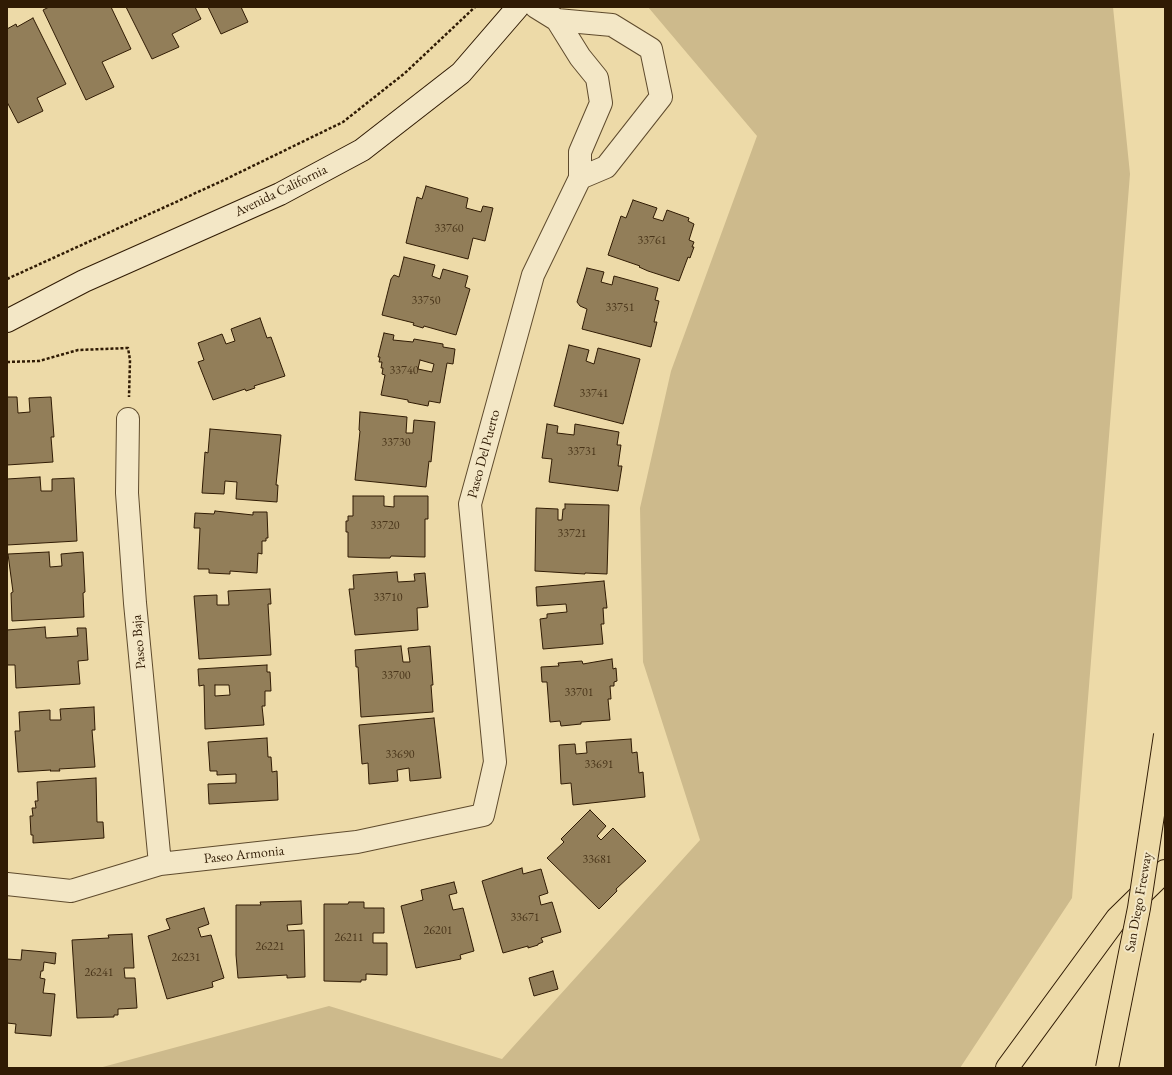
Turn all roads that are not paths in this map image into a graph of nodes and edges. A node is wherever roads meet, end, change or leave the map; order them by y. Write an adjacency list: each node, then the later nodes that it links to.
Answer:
1 (518, 7): 5 (street, Avenida California)
2 (536, 7): 3 (street, Paseo Del Puerto)
3 (557, 20): 4 (street, Paseo Del Puerto); 4 (street, Paseo Del Puerto)
4 (580, 178): 8 (street, Paseo Del Puerto)
5 (7, 320)
6 (128, 419): 9 (street, Paseo Baja)
7 (1165, 735): 13 (highway, San Diego Freeway, bridge)
8 (483, 815): 9 (street, Paseo Armonia)
9 (160, 864): 11 (street, Paseo Armonia)
10 (1165, 871): 12 (highway)
11 (7, 884)
12 (1007, 1068)
13 (1107, 1068)

